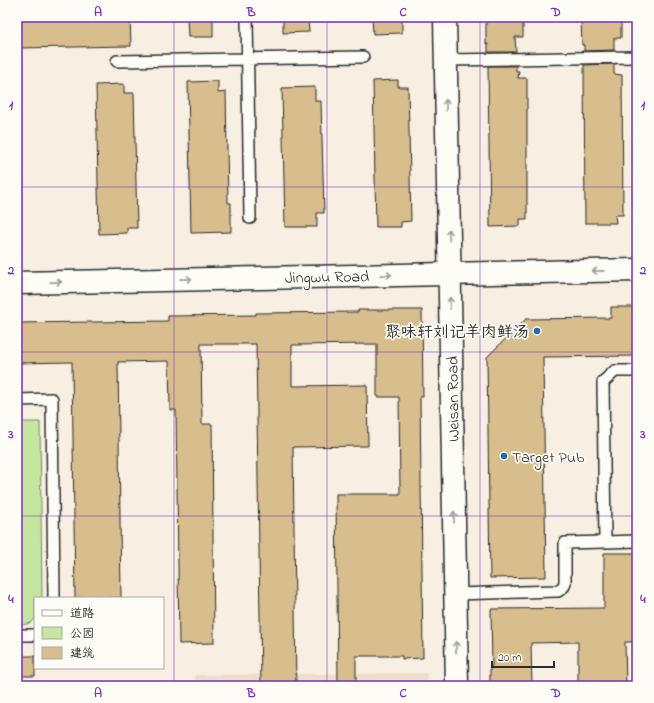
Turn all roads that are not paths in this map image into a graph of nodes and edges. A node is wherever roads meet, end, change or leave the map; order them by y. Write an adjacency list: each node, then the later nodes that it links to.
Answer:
1 (247, 17): 5 (lane)
2 (445, 17): 6 (street, Weisan Road)
3 (363, 57): 5 (lane)
4 (637, 57): 6 (lane)
5 (248, 59): 7 (lane); 8 (lane)
6 (445, 60): 10 (street, Weisan Road, one-way to 6)
7 (118, 61)
8 (250, 218)
9 (637, 270): 10 (street, Jingwu Road, one-way to 10)
10 (449, 274): 11 (street, Jingwu Road, one-way to 10); 16 (street, Weisan Road, one-way to 10)
11 (17, 283)
12 (637, 371): 14 (lane)
13 (17, 400): 17 (lane)
14 (605, 542): 15 (lane); 16 (lane)
15 (637, 542)
16 (455, 594): 20 (street, Weisan Road, one-way to 16)
17 (54, 597)
18 (17, 635): 19 (lane)
19 (34, 635)
20 (457, 686)

